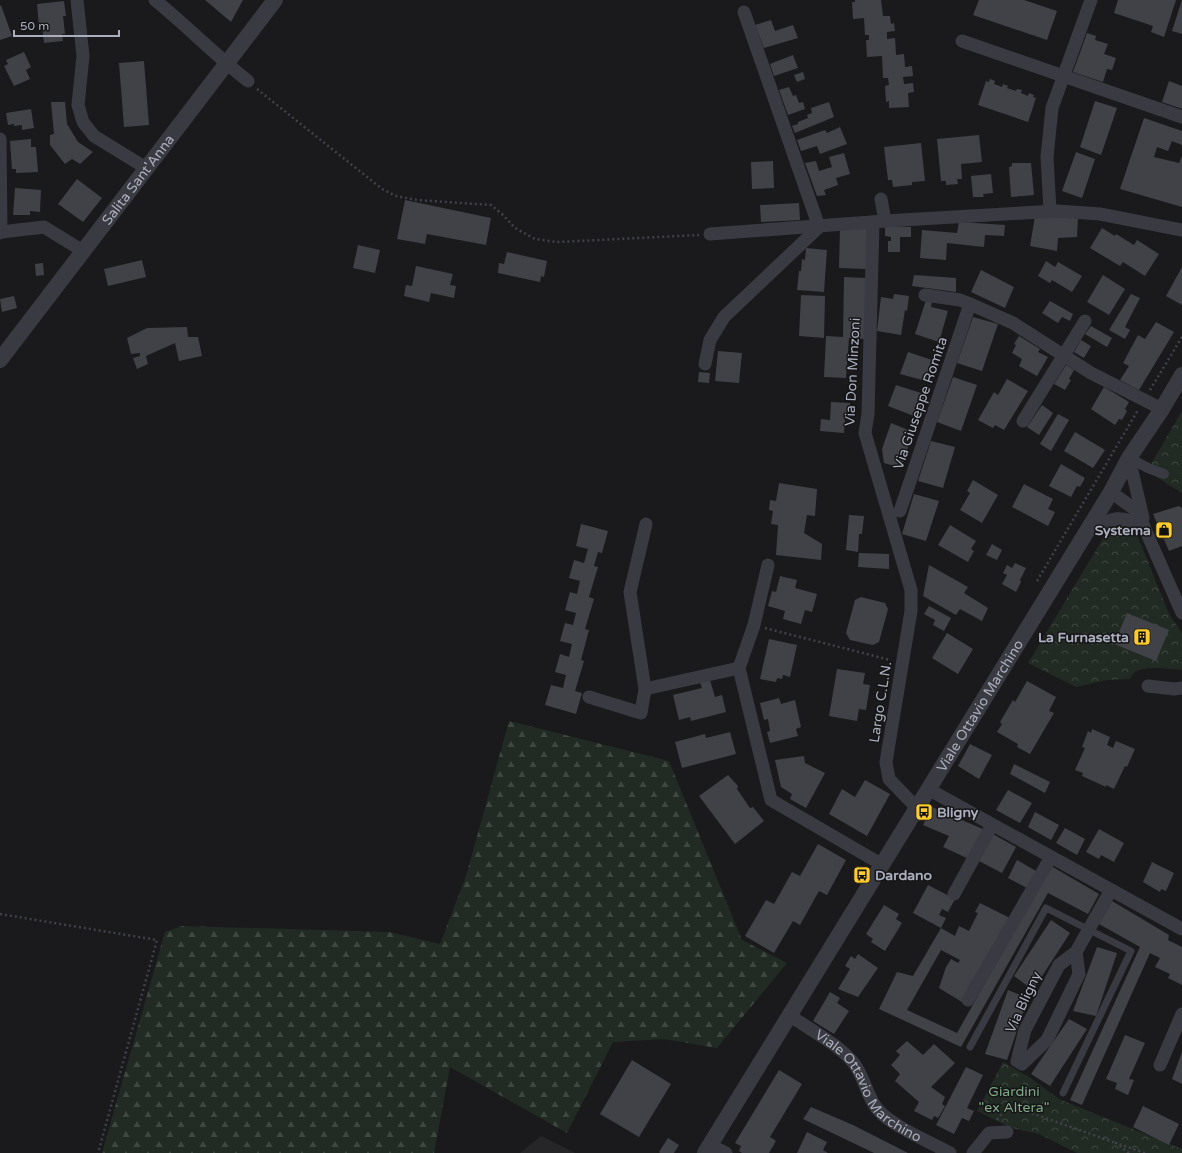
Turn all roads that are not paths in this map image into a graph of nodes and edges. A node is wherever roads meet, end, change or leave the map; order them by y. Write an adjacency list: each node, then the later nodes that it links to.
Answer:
1 (77, 0): 14 (street)
2 (155, 0): 7 (street)
3 (172, 0): 7 (street)
4 (275, 0): 9 (street, Salita Sant'Anna)
5 (1091, 0): 10 (street)
6 (744, 12): 18 (street)
7 (179, 19): 9 (street)
8 (962, 41): 10 (street)
9 (226, 64): 11 (street); 14 (street, Salita Sant'Anna)
10 (1064, 76): 12 (street); 16 (street)
11 (248, 81)
12 (1182, 117)
13 (0, 139): 20 (street)
14 (146, 168): 22 (street, Salita Sant'Anna)
15 (881, 199): 17 (street, Via Don Minzoni)
16 (1054, 211): 17 (street); 19 (street)
17 (879, 221): 18 (street); 40 (street, Via Don Minzoni)
18 (819, 227): 21 (street); 28 (street)
19 (1182, 230)
20 (0, 232): 22 (street)
21 (710, 234)
22 (83, 251): 27 (street, Salita Sant'Anna)
23 (925, 295): 24 (street)
24 (970, 304): 26 (street); 35 (street, Via Giuseppe Romita)
25 (1084, 321): 26 (street)
26 (1064, 356): 30 (street); 31 (street)
27 (0, 360)
28 (705, 364)
29 (1182, 375): 30 (street, Viale Ottavio Marchino)
30 (1162, 409): 32 (street, Viale Ottavio Marchino)
31 (1023, 421)
32 (1129, 458): 33 (street); 34 (street, Viale Ottavio Marchino); 37 (street)
33 (1164, 474)
34 (1111, 492): 37 (street); 38 (street, Viale Ottavio Marchino)
35 (900, 511)
36 (646, 524): 45 (street)
37 (1144, 526): 38 (street); 41 (street)
38 (1086, 532): 47 (street, Viale Ottavio Marchino)
39 (768, 565): 42 (street)
40 (911, 590): 48 (street, Largo C.L.N.)
41 (1182, 613)
42 (739, 668): 45 (street); 51 (street)
43 (1148, 686): 44 (street)
44 (1182, 688)
45 (645, 689): 46 (street)
46 (589, 697)
47 (928, 789): 48 (street, Viale Ottavio Marchino); 49 (street)
48 (916, 807): 51 (street, Viale Ottavio Marchino)
49 (992, 824): 50 (street); 53 (street)
50 (1051, 857): 52 (street); 57 (street)
51 (881, 864): 59 (street, Viale Ottavio Marchino)
52 (1111, 890): 54 (street); 55 (street, Via Bligny)
53 (954, 894)
54 (1182, 929)
55 (1089, 930): 56 (street, Via Bligny); 60 (lane); 62 (lane)
56 (1076, 952): 56 (street, Via Bligny)
57 (968, 1000)
58 (1182, 1014): 61 (street)
59 (789, 1015): 64 (street, Viale Ottavio Marchino); 66 (street, Viale Ottavio Marchino)
60 (970, 1047)
61 (1160, 1065)
62 (1063, 1093)
63 (1007, 1132): 67 (street)
64 (708, 1149): 65 (street)
65 (726, 1153)
66 (950, 1153)
67 (972, 1153)

